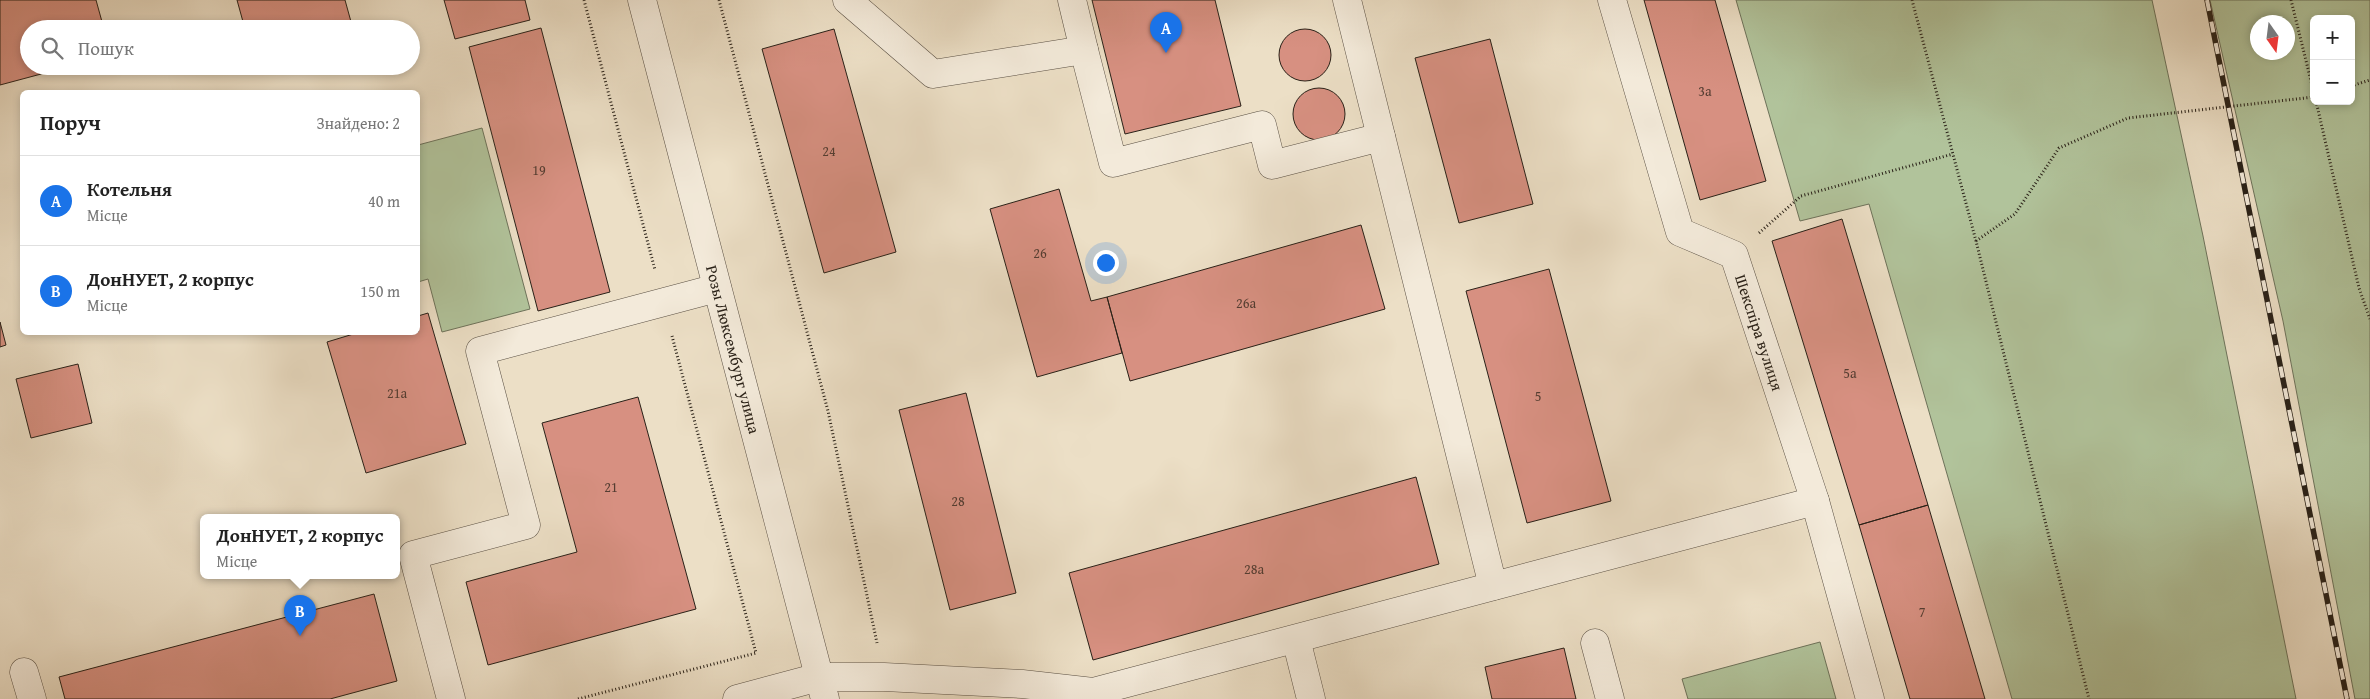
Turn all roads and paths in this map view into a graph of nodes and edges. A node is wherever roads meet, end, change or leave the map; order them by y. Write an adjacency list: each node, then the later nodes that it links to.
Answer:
1 (642, 0): 19 (street, Розы Люксембург улица)
2 (719, 0): 27 (path)
3 (847, 0): 9 (street)
4 (1072, 0): 9 (street)
5 (1347, 0): 15 (street)
6 (1612, 0): 18 (street, Шекспіра вулиця)
7 (1912, 0): 16 (path)
8 (2291, 0): 10 (path)
9 (1084, 50): 15 (street)
10 (2310, 78)
11 (2370, 80): 12 (path)
12 (2355, 85)
13 (2310, 95): 17 (path)
14 (2317, 105): 20 (path)
15 (1381, 137): 22 (street)
16 (1953, 154): 17 (path); 18 (path)
17 (1976, 242): 36 (path)
18 (1734, 255): 21 (street, Шекспіра вулиця)
19 (717, 288): 28 (street, Розы Люксембург улица); 30 (street)
20 (2370, 320)
21 (1815, 501): 22 (street); 35 (street, Шекспіра вулиця)
22 (1493, 586): 23 (street)
23 (1296, 639): 27 (street); 33 (street)
24 (1595, 643): 34 (street)
25 (756, 653): 31 (path)
26 (24, 672): 29 (street)
27 (884, 677): 28 (street)
28 (822, 688): 32 (street)
29 (32, 699)
30 (451, 699)
31 (578, 699)
32 (738, 699)
33 (1311, 699)
34 (1610, 699)
35 (1870, 699)
36 (2089, 699)

